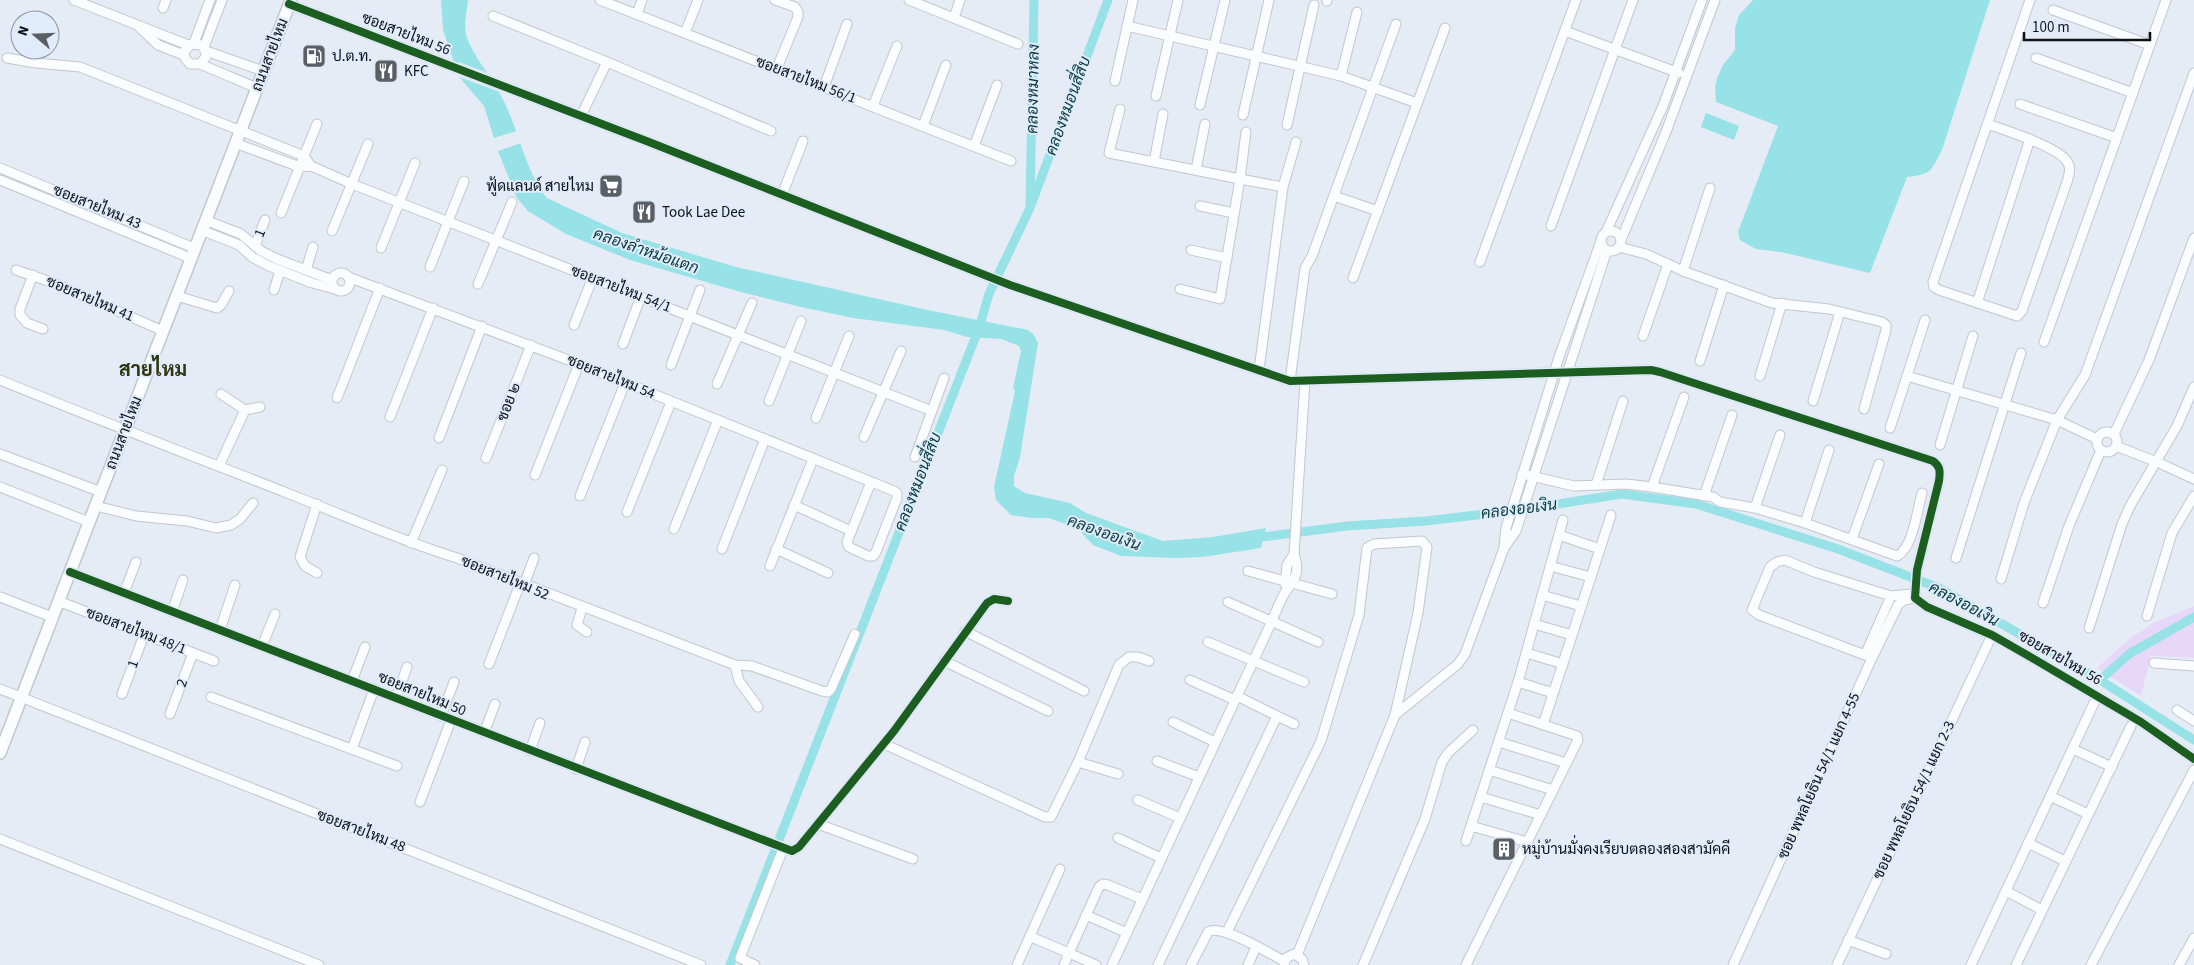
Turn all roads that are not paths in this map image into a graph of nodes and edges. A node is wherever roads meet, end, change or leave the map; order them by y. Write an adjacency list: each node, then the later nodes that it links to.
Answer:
1 (74, 0): 29 (street)
2 (210, 0): 35 (street)
3 (222, 0): 40 (street)
4 (600, 0): 24 (street, ซอยสายไหม 56/1)
5 (642, 0): 24 (street)
6 (698, 0): 33 (street)
7 (775, 0): 50 (street)
8 (909, 0): 26 (street)
9 (960, 0): 26 (street)
10 (1133, 0): 30 (street)
11 (1178, 0): 34 (street)
12 (1225, 0): 39 (street)
13 (1268, 0): 43 (street)
14 (1576, 0): 32 (street)
15 (1633, 0): 41 (street)
16 (1702, 0): 52 (street)
17 (1715, 0): 54 (street)
18 (2030, 0): 74 (street)
19 (2166, 0): 37 (street)
20 (290, 2): 51 (main road, ถนนสายไหม); 70 (street, ซอยสายไหม 56)
21 (1314, 5): 49 (street)
22 (2053, 10): 37 (street)
23 (1357, 12): 53 (street)
24 (636, 14): 33 (street, ซอยสายไหม 56/1)
25 (493, 16): 46 (street)
26 (954, 18): 36 (street)
27 (847, 24): 58 (street)
28 (1396, 24): 59 (street)
29 (136, 25): 35 (street); 42 (street)
30 (1127, 26): 34 (street); 56 (street)
31 (1445, 28): 63 (street)
32 (1565, 31): 41 (street); 127 (street)
33 (685, 34): 50 (street, ซอยสายไหม 56/1)
34 (1170, 36): 39 (street); 62 (street)
35 (191, 44): 40 (street); 42 (street)
36 (1018, 44)
37 (2150, 45): 61 (street)
38 (897, 46): 66 (street)
39 (1214, 46): 43 (street); 65 (street)
40 (205, 49): 47 (street); 51 (street)
41 (1615, 51): 52 (street); 111 (street)
42 (184, 55): 47 (street)
43 (1257, 56): 49 (street); 69 (street)
44 (7, 58): 76 (street)
45 (2036, 58): 61 (street)
46 (607, 62): 70 (street); 77 (street)
47 (200, 64): 60 (street)
48 (946, 65): 75 (street)
49 (1300, 66): 53 (street); 73 (street)
50 (777, 68): 58 (street, ซอยสายไหม 56/1)
51 (263, 71): 60 (main road, ถนนสายไหม)
52 (1676, 72): 54 (street); 114 (street)
53 (1341, 76): 59 (street)
54 (1688, 76): 119 (street)
55 (2193, 77): 205 (street)
56 (1115, 81)
57 (997, 84): 85 (street)
58 (824, 87): 66 (street, ซอยสายไหม 56/1)
59 (1373, 87): 63 (street); 101 (street)
60 (257, 88): 76 (main road, ถนนสายไหม)
61 (2133, 93): 79 (street)
62 (1156, 96)
63 (1417, 103): 105 (street)
64 (2020, 104): 79 (street)
65 (1200, 105)
66 (873, 106): 75 (street, ซอยสายไหม 56/1)
67 (1120, 108): 88 (street)
68 (1163, 114): 88 (street)
69 (1243, 115)
70 (581, 116): 100 (street, ซอยสายไหม 56)
71 (317, 124): 86 (street)
72 (1205, 124): 93 (street)
73 (1287, 124)
74 (1988, 124): 80 (street); 149 (street)
75 (923, 126): 85 (street, ซอยสายไหม 56/1)
76 (240, 131): 83 (main road, ถนนสายไหม); 86 (street)
77 (771, 131)
78 (1246, 132): 94 (street)
79 (2117, 138): 165 (street)
80 (2030, 139): 149 (street); 149 (street)
81 (803, 141): 100 (street)
82 (1296, 142): 98 (street)
83 (235, 143): 92 (street); 110 (main road, ถนนสายไหม)
84 (368, 144): 97 (street)
85 (974, 146): 87 (street, ซอยสายไหม 56/1)
86 (304, 156): 90 (street); 92 (street)
87 (1011, 161)
88 (1154, 162): 93 (street)
89 (415, 163): 103 (street)
90 (311, 166): 92 (street); 97 (street, ซอยสายไหม 54/1)
91 (0, 168): 125 (street, ซอยสายไหม 43)
92 (300, 168): 107 (street)
93 (1196, 170): 94 (street)
94 (1240, 178): 98 (street); 106 (street)
95 (0, 180): 125 (street)
96 (464, 181): 109 (street)
97 (352, 184): 103 (street, ซอยสายไหม 54/1); 113 (street)
98 (1284, 187): 174 (street)
99 (1710, 188): 133 (street)
100 (782, 195): 174 (street, ซอยสายไหม 56)
101 (1334, 196): 105 (street); 182 (street)
102 (512, 202): 117 (street)
103 (400, 203): 109 (street, ซอยสายไหม 54/1); 122 (street)
104 (1200, 206): 106 (street)
105 (1378, 211): 137 (street)
106 (1234, 213): 126 (street)
107 (281, 214)
108 (265, 220): 120 (street, 1)
109 (448, 222): 117 (street, ซอยสายไหม 54/1); 129 (street)
110 (203, 225): 112 (street); 115 (street); 125 (main road, ถนนสายไหม)
111 (1552, 226)
112 (224, 228): 115 (street); 120 (street)
113 (332, 232)
114 (1606, 232): 118 (street); 119 (street)
115 (221, 237): 132 (street)
116 (2194, 238): 208 (street)
117 (495, 240): 136 (street, ซอยสายไหม 54/1); 139 (street)
118 (1601, 241): 124 (street); 177 (street)
119 (1620, 244): 124 (street); 128 (street)
120 (255, 246): 131 (street)
121 (313, 248): 131 (street)
122 (380, 248)
123 (1191, 250): 126 (street)
124 (1606, 250): 175 (street)
125 (192, 253): 147 (main road, ถนนสายไหม)
126 (1227, 258): 145 (street)
127 (1480, 262)
128 (1668, 264): 133 (street); 163 (street)
129 (430, 267)
130 (16, 270): 134 (street, ซอยสายไหม 41)
131 (306, 270): 138 (street)
132 (280, 271): 142 (street); 143 (street)
133 (1683, 271): 140 (street)
134 (33, 275): 159 (street); 160 (street, ซอยสายไหม 41)
135 (348, 277): 138 (street); 141 (street, ซอยสายไหม 54); 142 (street)
136 (593, 277): 148 (street, ซอยสายไหม 54/1); 157 (street)
137 (1353, 278)
138 (332, 280): 142 (street)
139 (478, 284)
140 (1724, 285): 151 (street); 171 (street)
141 (380, 288): 152 (street, ซอยสายไหม 54); 191 (street)
142 (335, 289)
143 (274, 290)
144 (700, 290): 154 (street)
145 (1180, 290)
146 (229, 291): 147 (street)
147 (177, 296): 160 (main road, ถนนสายไหม)
148 (641, 296): 154 (street, ซอยสายไหม 54/1); 166 (street)
149 (1976, 302)
150 (752, 303): 161 (street)
151 (1782, 303): 153 (street); 178 (street)
152 (433, 308): 158 (street, ซอยสายไหม 54); 202 (street)
153 (1840, 312): 194 (street); 198 (street)
154 (690, 316): 161 (street, ซอยสายไหม 54/1); 173 (street)
155 (1925, 320): 179 (street)
156 (801, 321): 170 (street)
157 (574, 325)
158 (482, 326): 167 (street, ซอยสายไหม 54); 211 (street)
159 (42, 329)
160 (163, 331): 207 (main road, ถนนสายไหม)
161 (738, 334): 170 (street, ซอยสายไหม 54/1); 185 (street)
162 (849, 336): 176 (street)
163 (1644, 336)
164 (1973, 336): 187 (street)
165 (2044, 342)
166 (623, 344)
167 (531, 345): 172 (street, ซอยสายไหม 54); 220 (street, ซอย ๒)
168 (901, 351): 188 (street)
169 (2021, 352): 196 (street)
170 (788, 354): 176 (street, ซอยสายไหม 54/1); 192 (street)
171 (1700, 361)
172 (579, 364): 184 (street, ซอยสายไหม 54); 227 (street)
173 (671, 365)
174 (1259, 370): 182 (street, ซอยสายไหม 56)
175 (1567, 372): 177 (street, ซอยสายไหม 56); 228 (street); 274 (street, ซอยสายไหม 56)
176 (835, 373): 188 (street, ซอยสายไหม 54/1); 203 (street)
177 (1554, 373): 183 (street, ซอยสายไหม 56); 226 (street)
178 (1760, 376)
179 (1908, 376): 187 (street); 206 (street)
180 (944, 378): 200 (street)
181 (0, 380): 207 (street, ซอยสายไหม 52)
182 (1290, 381): 183 (street, ซอยสายไหม 56)
183 (1305, 381): 270 (street)
184 (625, 383): 195 (street, ซอยสายไหม 54); 236 (street)
185 (718, 384)
186 (2194, 387): 222 (street)
187 (1956, 390): 196 (street); 214 (street)
188 (883, 392): 200 (street, ซอยสายไหม 54/1); 210 (street)
189 (221, 394): 199 (street)
190 (1684, 397): 233 (street)
191 (337, 398)
192 (769, 401)
193 (1623, 401): 231 (street)
194 (1813, 401)
195 (671, 402): 204 (street, ซอยสายไหม 54); 244 (street)
196 (2005, 404): 205 (street); 259 (street)
197 (260, 407): 199 (street)
198 (1864, 409)
199 (245, 410): 224 (street)
200 (932, 411): 219 (street)
201 (1732, 415): 237 (street)
202 (390, 417)
203 (816, 418)
204 (718, 420): 213 (street, ซอยสายไหม 54); 249 (street)
205 (2057, 420): 212 (street); 268 (street)
206 (1890, 428)
207 (125, 431): 224 (street, ซอยสายไหม 52); 234 (main road, ถนนสายไหม)
208 (2114, 434): 212 (street); 215 (street)
209 (1780, 435): 243 (street)
210 (864, 437)
211 (439, 438)
212 (2097, 438): 217 (street)
213 (765, 439): 221 (street, ซอยสายไหม 54); 255 (street)
214 (1940, 445)
215 (2116, 446): 217 (street); 222 (street)
216 (1829, 450): 248 (street)
217 (2100, 450): 282 (street)
218 (0, 454): 234 (street)
219 (915, 457)
220 (486, 458)
221 (813, 459): 230 (street, ซอยสายไหม 54); 241 (street)
222 (2157, 462): 229 (street); 291 (street)
223 (1879, 464): 252 (street)
224 (219, 466): 240 (street, ซอยสายไหม 52)
225 (442, 470): 253 (street)
226 (1522, 474): 228 (street); 254 (street)
227 (535, 475)
228 (1534, 478): 231 (street); 254 (street)
229 (2194, 479)
230 (871, 482): 250 (street); 250 (street, ซอยสายไหม 54)
231 (1596, 485): 233 (street)
232 (0, 487): 247 (street)
233 (1652, 487): 237 (street)
234 (101, 492): 242 (main road, ถนนสายไหม)
235 (1922, 493): 252 (street)
236 (580, 496)
237 (1704, 496): 243 (street)
238 (2194, 496): 287 (street)
239 (252, 503): 242 (street)
240 (317, 504): 253 (street, ซอยสายไหม 52); 265 (street)
241 (794, 505): 250 (street); 256 (street)
242 (96, 506): 247 (main road, ถนนสายไหม)
243 (1755, 508): 248 (street)
244 (627, 512)
245 (1611, 514): 257 (street)
246 (1563, 520): 251 (street)
247 (89, 522): 264 (main road, ถนนสายไหม)
248 (1805, 523): 252 (street)
249 (674, 529)
250 (851, 531)
251 (1559, 535): 257 (street); 262 (street)
252 (1852, 539)
253 (411, 544): 272 (street, ซอยสายไหม 52)
254 (1504, 548): 336 (street)
255 (722, 549)
256 (776, 549): 261 (street); 266 (street)
257 (1600, 549): 267 (street)
258 (534, 558): 272 (street)
259 (1956, 558)
260 (136, 562): 273 (street)
261 (770, 566)
262 (1550, 566): 267 (street); 276 (street)
263 (1248, 571): 270 (street)
264 (70, 572): 273 (street, ซอยสายไหม 50); 279 (main road, ถนนสายไหม)
265 (317, 573)
266 (828, 573)
267 (1591, 577): 283 (street)
268 (2002, 579)
269 (183, 580): 285 (street)
270 (1289, 582): 275 (street); 289 (street)
271 (235, 584): 292 (street)
272 (522, 584): 284 (street, ซอยสายไหม 52); 310 (street)
273 (124, 593): 285 (street, ซอยสายไหม 50)
274 (1914, 593): 277 (street); 298 (street, ซอยสายไหม 56); 414 (street, ซอย พหลโยธิน 54/1 แยก 4-55)
275 (1332, 594)
276 (1542, 595): 283 (street); 290 (street)
277 (1891, 596): 277 (street)
278 (0, 597): 288 (street)
279 (58, 601): 288 (main road, ถนนสายไหม); 296 (street, ซอยสายไหม 48/1)
280 (1008, 601): 293 (street)
281 (1228, 602): 289 (street)
282 (2043, 603)
283 (1582, 606): 297 (street)
284 (582, 608): 294 (street); 312 (street, ซอยสายไหม 52)
285 (172, 612): 292 (street, ซอยสายไหม 50)
286 (275, 614): 301 (street)
287 (2146, 616)
288 (52, 617): 326 (main road, ถนนสายไหม)
289 (1272, 621): 300 (street); 305 (street)
290 (1534, 624): 297 (street); 304 (street)
291 (2089, 628)
292 (220, 630): 301 (street, ซอยสายไหม 50)
293 (965, 631): 307 (street); 322 (street)
294 (587, 632)
295 (855, 634): 312 (street, ซอยสายไหม 52)
296 (144, 635): 303 (street, ซอยสายไหม 48/1); 324 (street, 1)
297 (1572, 635): 311 (street)
298 (1992, 635): 356 (street, ซอยสายไหม 56); 395 (street, ซอย พหลโยธิน 54/1 แยก 2-3)
299 (1208, 642): 305 (street)
300 (1318, 642)
301 (262, 646): 316 (street, ซอยสายไหม 50)
302 (365, 647): 316 (street)
303 (193, 653): 306 (street, ซอยสายไหม 48/1); 335 (street, 2)
304 (1527, 653): 311 (street); 319 (street)
305 (1254, 660): 318 (street); 328 (street)
306 (214, 661)
307 (944, 661): 333 (street); 351 (street)
308 (1149, 661): 358 (street)
309 (2154, 663): 313 (street)
310 (489, 664)
311 (1562, 664): 323 (street)
312 (734, 665): 331 (street)
313 (2194, 666)
314 (407, 667): 327 (street)
315 (1190, 680): 328 (street)
316 (352, 681): 321 (street, ซอยสายไหม 50)
317 (454, 682): 337 (street)
318 (1304, 682)
319 (1518, 682): 323 (street); 334 (street)
320 (0, 689): 326 (street, ซอยสายไหม 48)
321 (374, 689): 327 (street, ซอยสายไหม 50); 352 (street)
322 (1084, 690)
323 (1553, 693): 344 (street)
324 (122, 694)
325 (211, 697): 352 (street)
326 (21, 698): 355 (main road, ถนนสายไหม); 402 (street, ซอยสายไหม 48)
327 (396, 698): 337 (street, ซอยสายไหม 50)
328 (1236, 698): 338 (street); 349 (street)
329 (495, 704): 347 (street)
330 (2094, 704): 353 (street)
331 (758, 707)
332 (2176, 710): 340 (street)
333 (1048, 711)
334 (1508, 713): 344 (street); 350 (street)
335 (170, 714)
336 (1395, 715): 392 (street); 399 (street)
337 (441, 716): 339 (street, ซอยสายไหม 50)
338 (1277, 716): 343 (street); 408 (street)
339 (451, 720): 347 (street, ซอยสายไหม 50); 371 (street)
340 (2194, 721)
341 (1173, 722): 349 (street)
342 (540, 723): 354 (street)
343 (1294, 724)
344 (1543, 725): 359 (street)
345 (2131, 726): 361 (street)
346 (1473, 730): 412 (street)
347 (484, 733): 354 (street, ซอยสายไหม 50)
348 (585, 742): 362 (street)
349 (1215, 742): 366 (street)
350 (1499, 742): 359 (street); 363 (street)
351 (884, 744): 358 (street); 375 (street)
352 (352, 749): 360 (street)
353 (2073, 749): 361 (street); 368 (street)
354 (530, 751): 362 (street, ซอยสายไหม 50)
355 (0, 753)
356 (2194, 759)
357 (1156, 760): 366 (street)
358 (1078, 762): 365 (street)
359 (1566, 763): 367 (street)
360 (397, 766)
361 (2112, 767): 372 (street)
362 (576, 769): 382 (street, ซอยสายไหม 50)
363 (1489, 770): 367 (street); 369 (street)
364 (2194, 770): 418 (street)
365 (1118, 774)
366 (1199, 777): 374 (street)
367 (1553, 790): 373 (street)
368 (2050, 796): 372 (street); 381 (street)
369 (1480, 797): 373 (street); 376 (street)
370 (1138, 800): 374 (street)
371 (420, 802)
372 (2088, 814): 385 (street)
373 (1540, 815): 380 (street)
374 (1180, 818): 383 (street)
375 (818, 824): 382 (street); 384 (street)
376 (1471, 826): 379 (street); 380 (street)
377 (1118, 838): 383 (street)
378 (0, 839): 401 (street)
379 (1466, 841)
380 (1527, 842): 413 (street)
381 (2028, 843): 385 (street); 387 (street)
382 (782, 849): 403 (street)
383 (1161, 858): 388 (street)
384 (912, 859)
385 (2066, 861): 389 (street)
386 (1060, 869): 393 (street)
387 (2006, 891): 389 (street); 416 (street)
388 (1142, 899): 390 (street); 391 (street)
389 (2042, 910): 417 (street)
390 (1086, 915): 391 (street); 397 (street)
391 (1127, 932): 407 (street)
392 (1227, 932): 396 (street); 409 (street)
393 (1031, 937): 397 (street); 404 (street)
394 (2194, 938): 419 (street)
395 (1848, 940): 398 (street); 415 (street, ซอย พหลโยธิน 54/1 แยก 2-3)
396 (1256, 947): 400 (street); 410 (street)
397 (1069, 953): 405 (street); 406 (street)
398 (1886, 954)
399 (1297, 955): 400 (street); 411 (street)
400 (1284, 963)
401 (319, 965)
402 (701, 965)
403 (755, 965)
404 (1018, 965)
405 (1064, 965)
406 (1096, 965)
407 (1112, 965)
408 (1158, 965)
409 (1191, 965)
410 (1248, 965)
411 (1304, 965)
412 (1363, 965)
413 (1466, 965)
414 (1733, 965)
415 (1837, 965)
416 (1971, 965)
417 (2016, 965)
418 (2091, 965)
419 (2179, 965)

